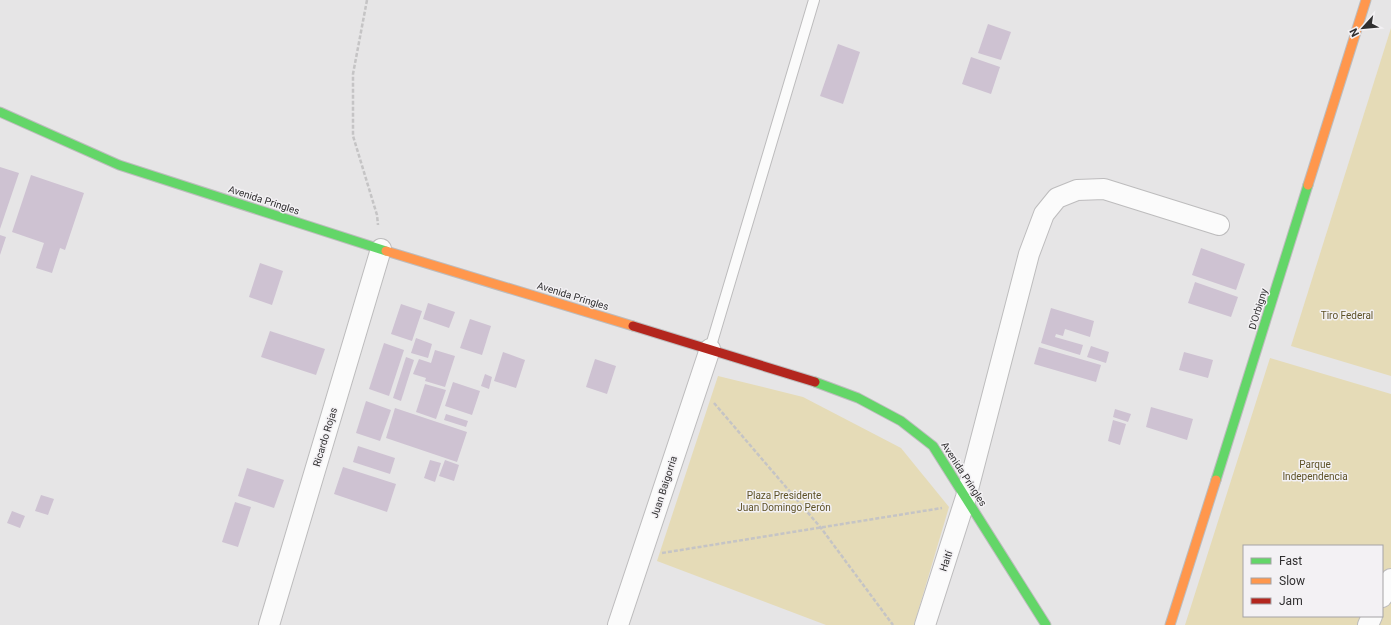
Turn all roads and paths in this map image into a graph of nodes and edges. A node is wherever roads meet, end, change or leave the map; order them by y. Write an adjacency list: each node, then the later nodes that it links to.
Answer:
1 (367, 0): 6 (path)
2 (814, 0): 7 (lane)
3 (1366, 0): 19 (street, D'Orbigny)
4 (0, 112): 6 (street, Avenida Pringles)
5 (1219, 225): 9 (street, Haití)
6 (381, 249): 7 (street, Avenida Pringles); 14 (street, Ricardo Rojas)
7 (710, 349): 9 (street, Avenida Pringles); 15 (street, Juan Baigorria)
8 (711, 400): 10 (path)
9 (966, 497): 10 (path); 17 (street, Haití); 18 (street, Avenida Pringles)
10 (821, 528): 11 (path); 16 (path)
11 (660, 554)
12 (1391, 579): 13 (street)
13 (1383, 595)
14 (269, 625)
15 (618, 625)
16 (893, 625)
17 (925, 625)
18 (1046, 625)
19 (1170, 625)

